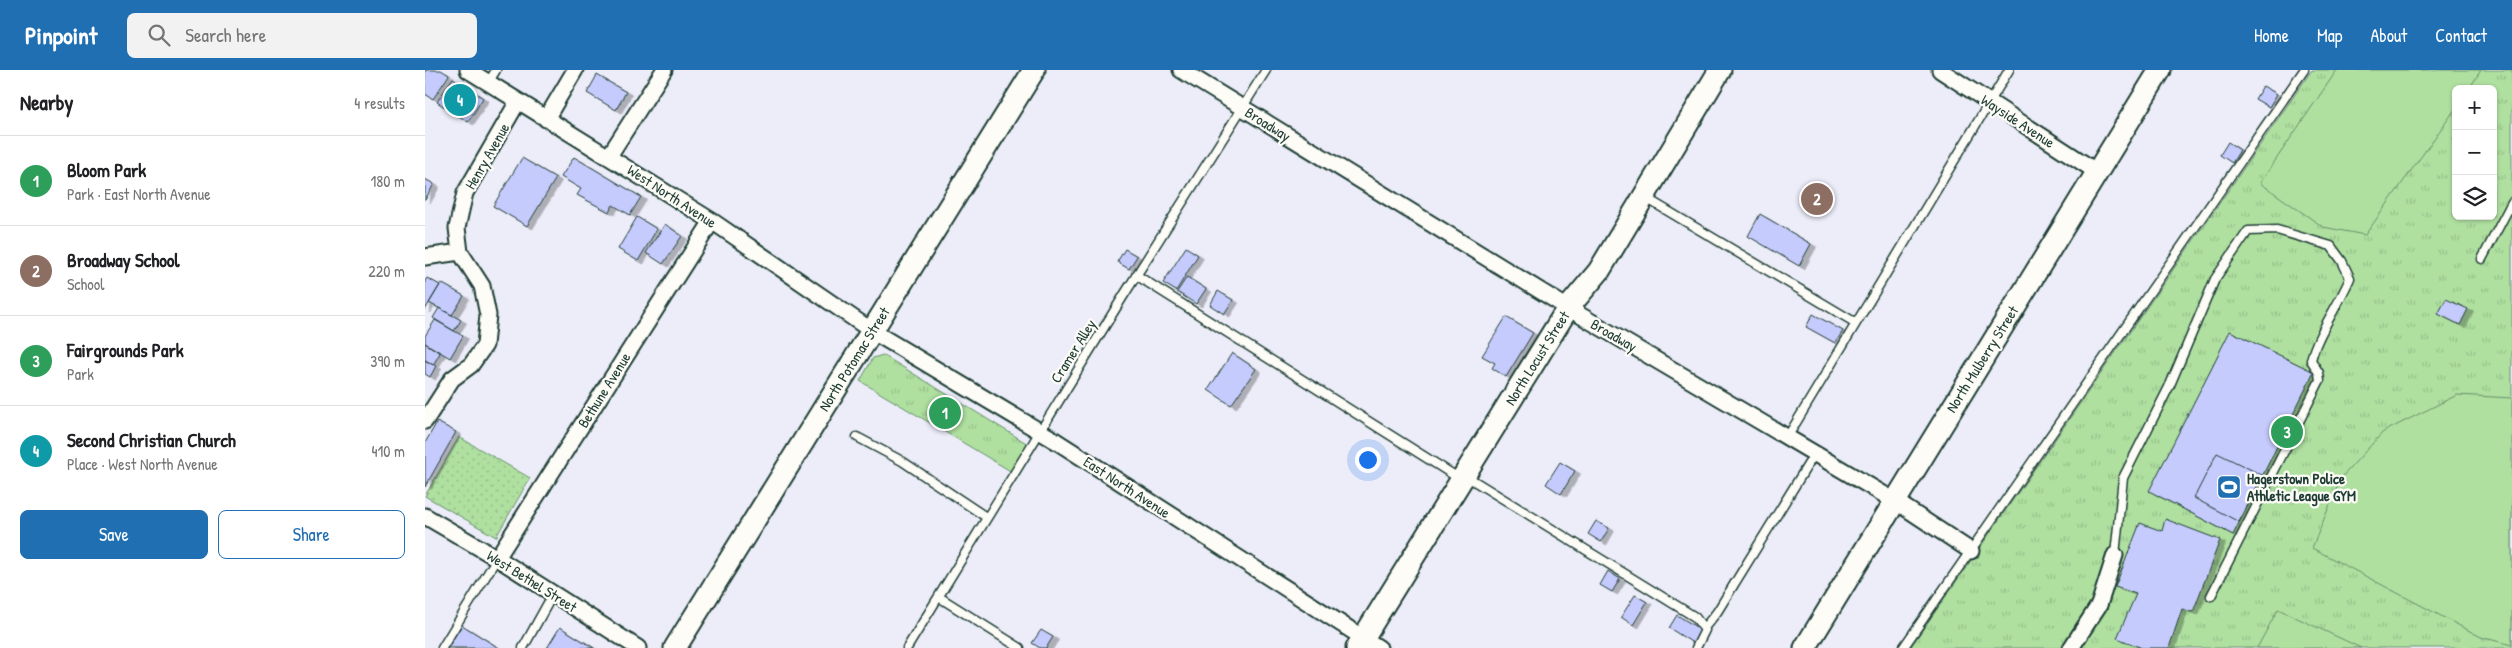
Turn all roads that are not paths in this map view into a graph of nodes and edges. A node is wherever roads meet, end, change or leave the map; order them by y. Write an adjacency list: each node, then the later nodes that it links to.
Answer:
1 (468, 70): 13 (street, West North Avenue)
2 (496, 70): 13 (lane)
3 (575, 70): 17 (street)
4 (664, 70): 18 (street)
5 (1034, 70): 29 (main road, North Potomac Street)
6 (1181, 70): 16 (street, Broadway)
7 (1266, 70): 16 (lane, Cramer Alley)
8 (1720, 70): 20 (main road, North Locust Street)
9 (1940, 70): 15 (street, Wayside Avenue)
10 (2009, 70): 15 (lane)
11 (2160, 70): 19 (main road, North Mulberry Street)
12 (2303, 70): 39 (lane)
13 (488, 84): 14 (street, West North Avenue)
14 (517, 102): 17 (street, West North Avenue); 23 (street, Henry Avenue)
15 (1989, 102): 19 (street, Wayside Avenue); 28 (lane)
16 (1241, 107): 26 (lane, Cramer Alley); 27 (street, Broadway)
17 (546, 119): 18 (street, West North Avenue)
18 (609, 156): 22 (street, West North Avenue)
19 (2097, 172): 36 (main road, North Mulberry Street)
20 (1644, 197): 27 (main road, North Locust Street); 28 (lane)
21 (2512, 202): 25 (lane)
22 (712, 221): 29 (street, West North Avenue); 41 (street, Bethune Avenue)
23 (460, 252): 24 (street); 30 (street, Henry Avenue)
24 (425, 257)
25 (2482, 259)
26 (1136, 275): 31 (lane, Cramer Alley); 35 (lane)
27 (1568, 308): 32 (street, Broadway); 35 (main road, North Locust Street)
28 (1856, 323): 32 (lane)
29 (872, 331): 31 (street, East North Avenue); 50 (main road, North Potomac Street)
30 (425, 421)
31 (1039, 431): 38 (lane, Cramer Alley); 46 (street, East North Avenue)
32 (1788, 436): 34 (street, Broadway)
33 (857, 437): 38 (lane)
34 (1815, 453): 36 (street, Broadway); 45 (lane)
35 (1463, 477): 45 (lane); 46 (main road, North Locust Street)
36 (1895, 501): 39 (street, Broadway); 54 (main road, North Mulberry Street)
37 (425, 516): 41 (street, West Bethel Street)
38 (986, 517): 44 (lane, Cramer Alley)
39 (1971, 551): 55 (lane)
40 (2115, 555): 43 (lane); 56 (street)
41 (497, 558): 42 (street, West Bethel Street); 47 (lane)
42 (553, 594): 48 (lane); 49 (street, West Bethel Street)
43 (2211, 596)
44 (939, 597): 51 (lane, Cramer Alley); 52 (lane)
45 (1704, 628): 53 (lane)
46 (1366, 645)
47 (442, 648)
48 (523, 648)
49 (638, 648)
50 (675, 648)
51 (907, 648)
52 (1020, 648)
53 (1696, 648)
54 (1805, 648)
55 (1903, 648)
56 (2071, 648)

